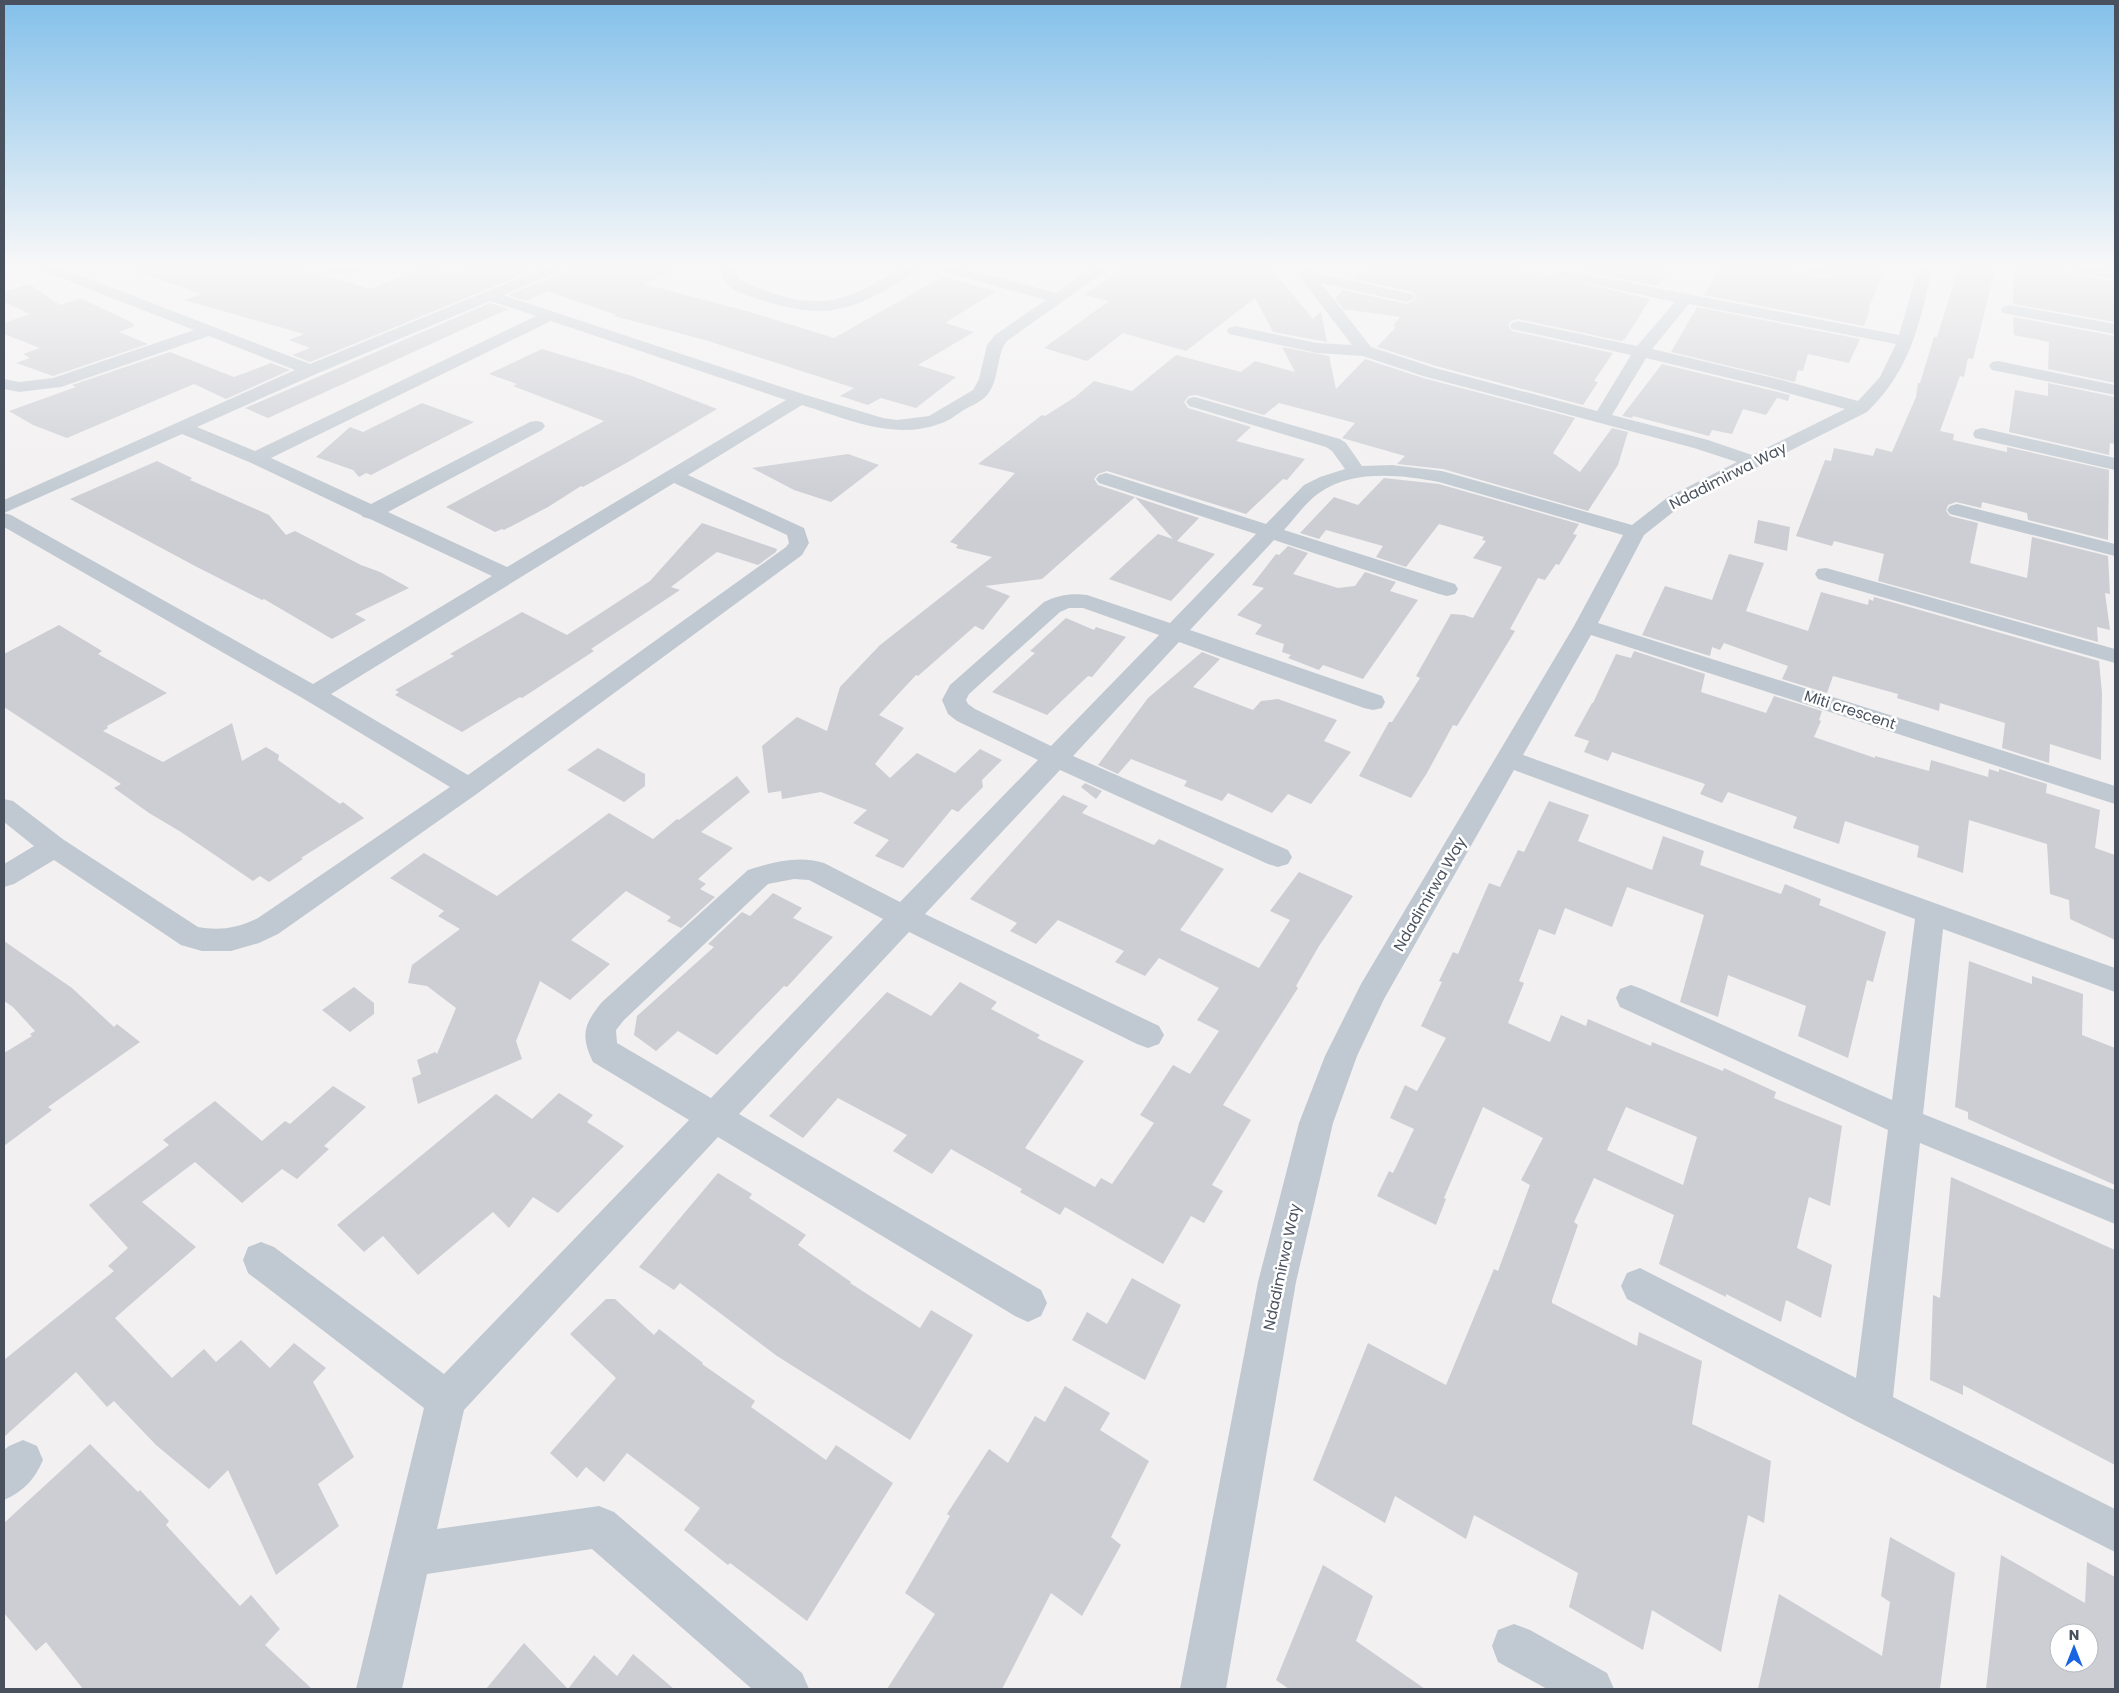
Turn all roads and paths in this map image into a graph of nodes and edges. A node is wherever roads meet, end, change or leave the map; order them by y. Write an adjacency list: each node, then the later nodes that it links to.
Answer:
1 (167, 345): 16 (street)
2 (245, 345): 15 (street)
3 (371, 345): 15 (street)
4 (489, 345): 25 (street)
5 (640, 345): 18 (street)
6 (995, 345): 18 (street)
7 (1307, 345): 12 (street)
8 (1361, 345): 12 (street)
9 (1603, 345): 13 (street)
10 (1647, 345): 13 (street)
11 (1904, 345): 20 (street, Ndadimirwa Way)
12 (1365, 351): 21 (street)
13 (1642, 351): 20 (street); 21 (street)
14 (1997, 366): 17 (street)
15 (310, 370): 23 (street)
16 (4, 384)
17 (2115, 390)
18 (800, 399): 29 (street)
19 (1195, 402): 28 (street)
20 (1861, 408): 26 (street, Ndadimirwa Way)
21 (1602, 417): 26 (street)
22 (536, 426): 33 (street)
23 (182, 428): 25 (street); 31 (street)
24 (1982, 434): 27 (street)
25 (256, 458): 33 (street)
26 (1755, 462): 35 (street, Ndadimirwa Way)
27 (2115, 464)
28 (1356, 472): 35 (street); 36 (street)
29 (674, 476): 39 (street); 48 (street)
30 (1106, 479): 36 (street)
31 (4, 507)
32 (1957, 510): 37 (street)
33 (370, 513): 39 (street)
34 (4, 519): 44 (street)
35 (1635, 532): 41 (street, Ndadimirwa Way)
36 (1270, 533): 40 (street); 42 (street)
37 (2115, 550)
38 (1826, 574): 43 (street)
39 (509, 576): 44 (street)
40 (1447, 589)
41 (1585, 626): 47 (street, Ndadimirwa Way); 49 (street, Miti crescent)
42 (1174, 634): 45 (street); 46 (street); 46 (street)
43 (2115, 656)
44 (313, 694): 48 (street)
45 (1373, 702)
46 (1055, 758): 52 (street); 55 (street)
47 (1509, 758): 54 (street); 72 (street, Ndadimirwa Way)
48 (469, 787): 51 (street)
49 (2115, 795)
50 (4, 808): 51 (street)
51 (54, 847): 53 (street)
52 (1278, 856)
53 (4, 877)
54 (1930, 912): 56 (street); 60 (street)
55 (904, 917): 58 (street); 59 (street); 59 (street)
56 (2115, 980)
57 (1631, 998): 60 (street)
58 (1148, 1035)
59 (715, 1116): 64 (street); 65 (street)
60 (1906, 1122): 61 (street); 66 (street)
61 (2115, 1207)
62 (261, 1260): 65 (street)
63 (1640, 1286): 66 (street)
64 (1028, 1303)
65 (446, 1400): 68 (street)
66 (1872, 1408): 67 (street)
67 (2115, 1531)
68 (409, 1555): 70 (street); 71 (street)
69 (1514, 1646): 73 (street)
70 (379, 1689)
71 (786, 1689)
72 (1203, 1689)
73 (1591, 1689)

